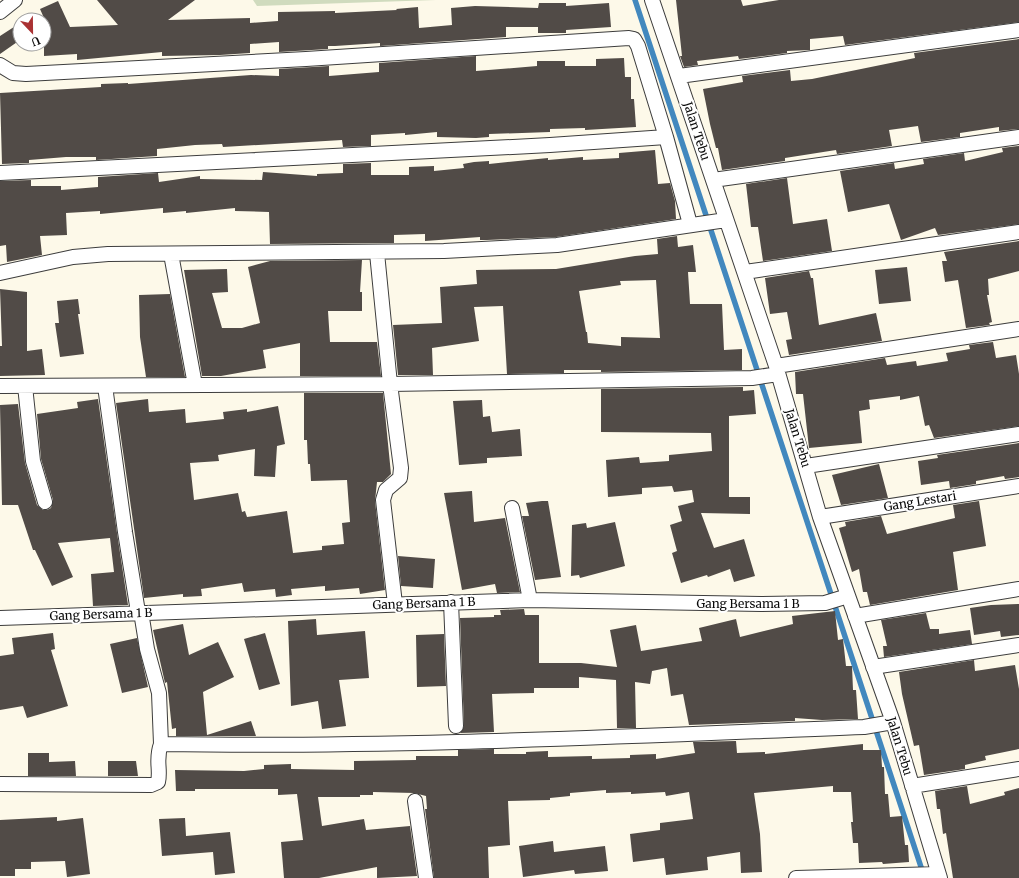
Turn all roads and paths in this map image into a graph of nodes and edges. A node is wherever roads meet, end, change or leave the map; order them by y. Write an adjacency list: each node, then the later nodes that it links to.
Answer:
1 (15, 0): 3 (street)
2 (652, 0): 6 (street, Jalan Tebu)
3 (0, 12)
4 (1019, 30): 6 (street)
5 (0, 64): 7 (street)
6 (679, 76): 10 (street, Jalan Tebu)
7 (666, 137): 9 (street); 12 (street)
8 (1019, 137): 10 (street)
9 (0, 173)
10 (713, 180): 11 (street, Jalan Tebu)
11 (722, 221): 12 (street); 16 (street, Jalan Tebu)
12 (693, 224): 14 (street)
13 (1019, 232): 16 (street)
14 (377, 253): 15 (street); 20 (street)
15 (171, 254): 17 (street); 21 (street)
16 (745, 272): 19 (street, Jalan Tebu)
17 (0, 273)
18 (1019, 329): 19 (street)
19 (776, 372): 20 (street); 26 (street, Jalan Tebu)
20 (390, 384): 21 (street); 35 (street)
21 (195, 385): 24 (street)
22 (0, 386): 23 (street)
23 (25, 386): 24 (street); 28 (street)
24 (105, 386): 36 (street)
25 (1019, 434): 26 (street)
26 (806, 466): 30 (street, Jalan Tebu)
27 (1019, 486): 30 (street, Gang Lestari)
28 (44, 502)
29 (512, 508): 33 (street)
30 (820, 517): 32 (street, Jalan Tebu)
31 (1019, 589): 37 (street)
32 (844, 597): 33 (street, Gang Bersama 1 B); 37 (street, Jalan Tebu)
33 (530, 600): 34 (street, Gang Bersama 1 B)
34 (451, 602): 35 (street, Gang Bersama 1 B); 42 (street)
35 (396, 604): 36 (street, Gang Bersama 1 B)
36 (139, 612): 38 (street, Gang Bersama 1 B); 43 (street)
37 (855, 616): 40 (street, Jalan Tebu)
38 (0, 618)
39 (1019, 645): 40 (street)
40 (873, 667): 41 (street, Jalan Tebu)
41 (888, 723): 43 (street); 46 (street, Jalan Tebu)
42 (456, 726)
43 (161, 744): 45 (street)
44 (1019, 769): 46 (street)
45 (0, 784)
46 (912, 786): 48 (street, Jalan Tebu)
47 (415, 802): 49 (street)
48 (937, 876): 50 (street)
49 (426, 878)
50 (796, 878)

